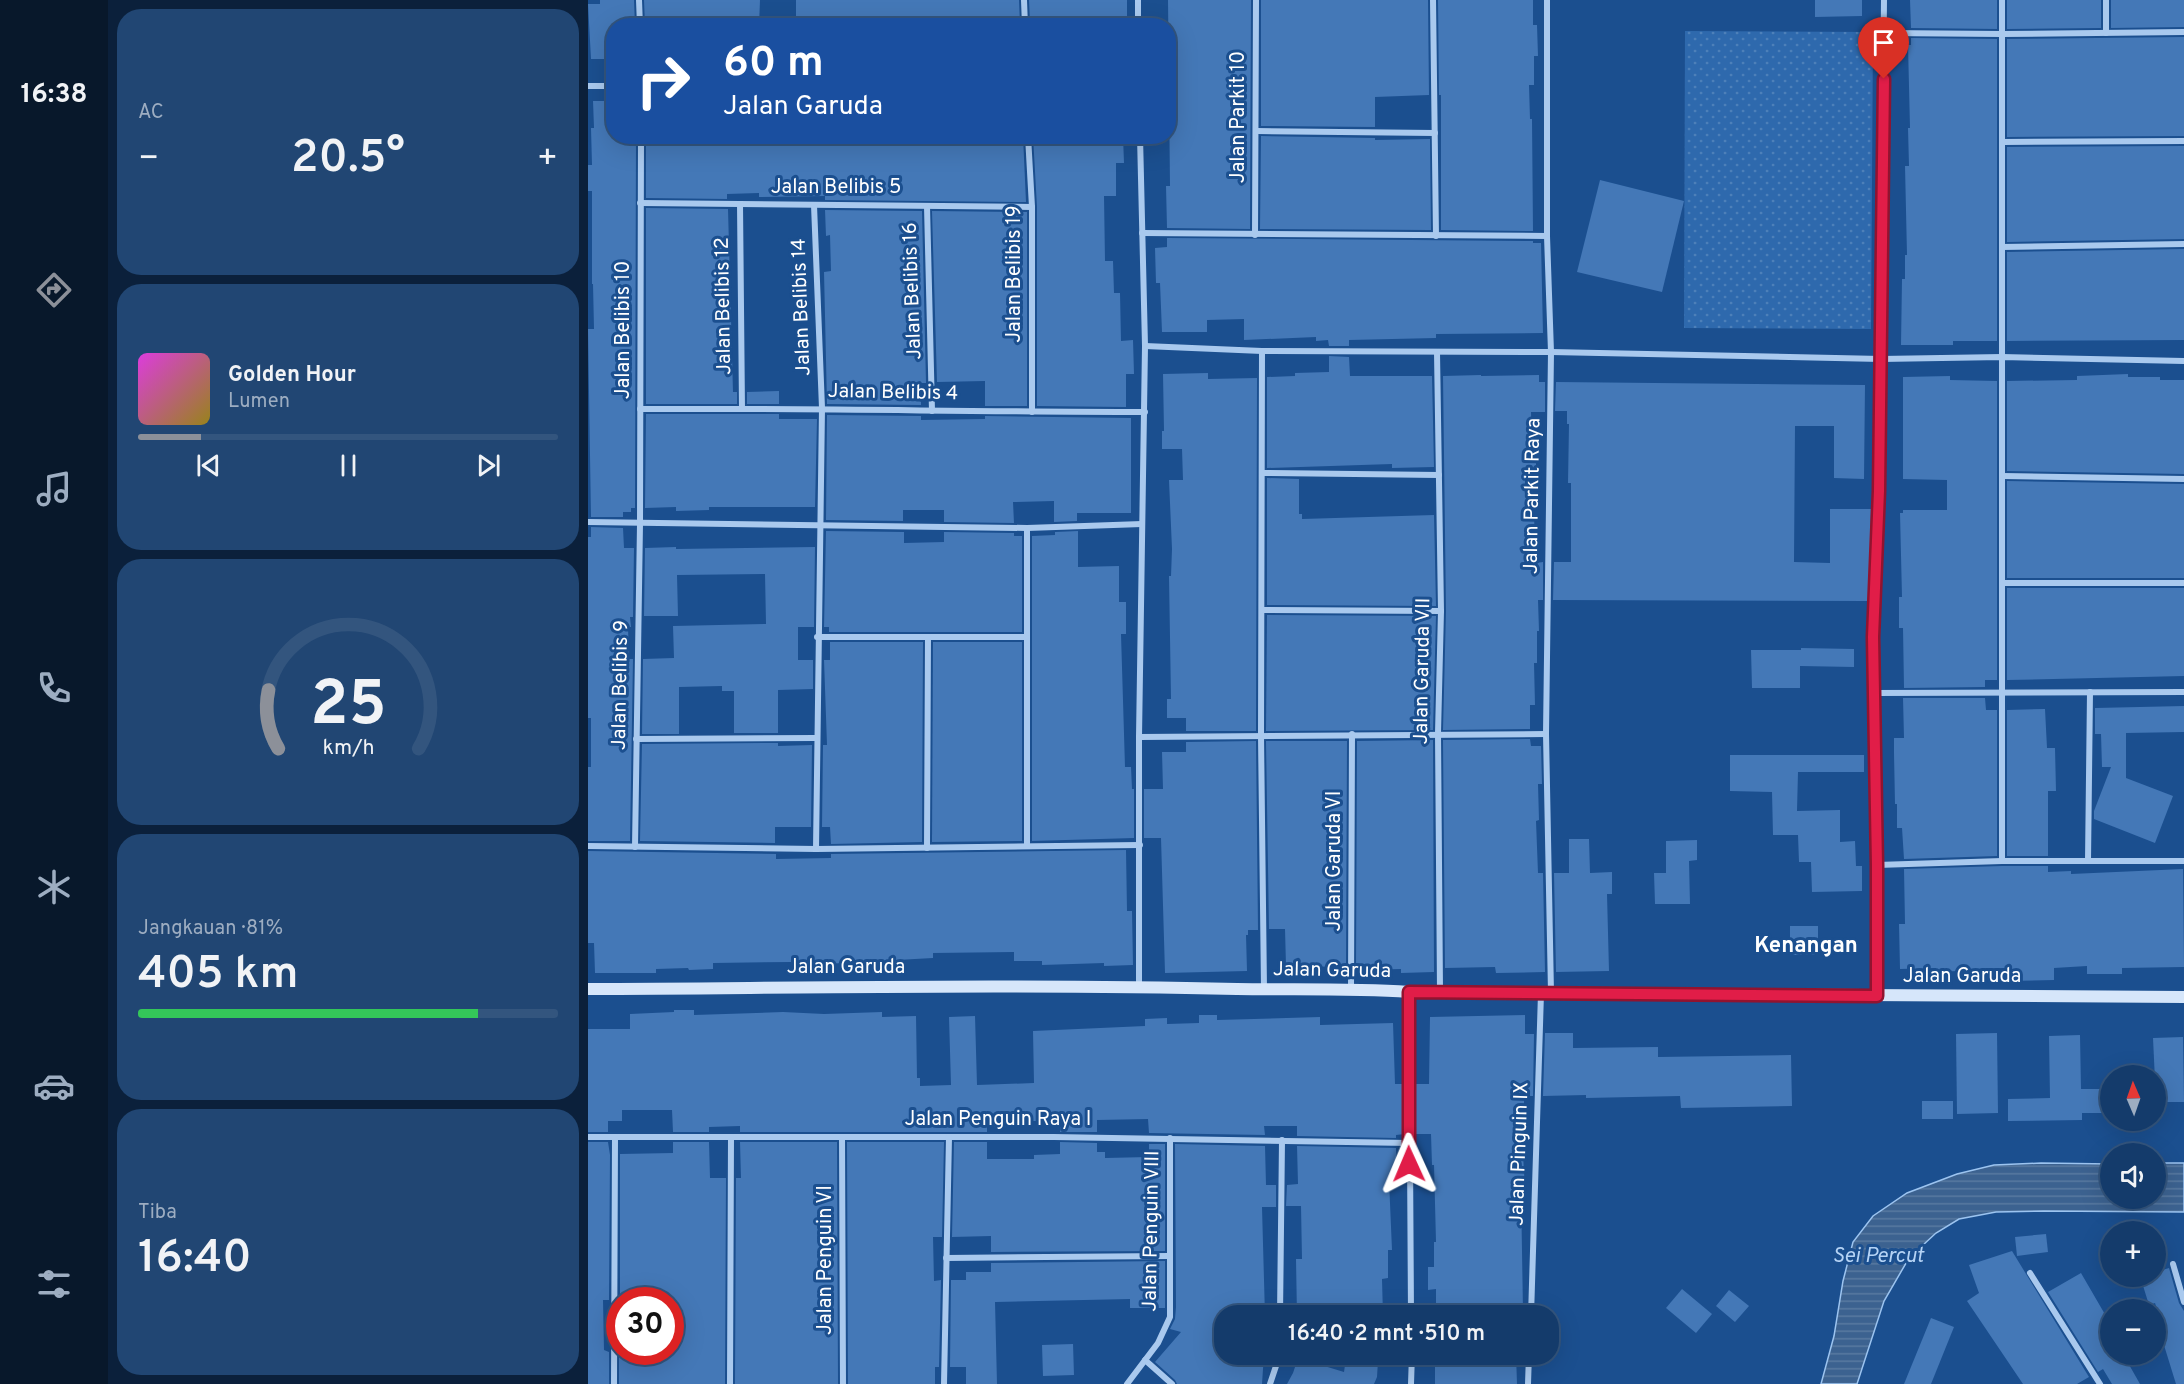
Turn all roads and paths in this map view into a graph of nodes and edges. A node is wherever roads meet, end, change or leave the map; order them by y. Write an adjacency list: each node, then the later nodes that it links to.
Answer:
1 (639, 0): 10 (street)
2 (1024, 0): 11 (street)
3 (1138, 0): 12 (street)
4 (1256, 0): 19 (street, Jalan Parkit 10)
5 (1433, 0): 20 (street)
6 (1547, 0): 34 (street, Jalan Parkit Raya)
7 (1884, 0): 14 (street)
8 (2001, 0): 16 (street)
9 (2106, 0): 15 (street)
10 (640, 18)
11 (1025, 18)
12 (1138, 18)
13 (2184, 32): 15 (street)
14 (1884, 33): 16 (street); 42 (street)
15 (2106, 33): 16 (street)
16 (2002, 34): 22 (street)
17 (588, 86): 18 (street)
18 (606, 86)
19 (1257, 130): 20 (street); 32 (street, Jalan Parkit 10)
20 (1436, 133): 33 (street)
21 (2184, 141): 22 (street)
22 (2002, 142): 36 (street)
23 (640, 144): 26 (street, Jalan Belibis 10)
24 (1028, 144): 30 (street, Jalan Belibis 19)
25 (1140, 144): 31 (street)
26 (640, 203): 27 (street, Jalan Belibis 5); 46 (street, Jalan Belibis 10)
27 (740, 204): 28 (street, Jalan Belibis 5); 45 (street, Jalan Belibis 12)
28 (814, 205): 29 (street, Jalan Belibis 5); 44 (street, Jalan Belibis 14)
29 (927, 206): 30 (street, Jalan Belibis 5); 47 (street, Jalan Belibis 16)
30 (1032, 207): 48 (street, Jalan Belibis 19)
31 (1142, 233): 32 (street); 37 (street)
32 (1255, 234): 33 (street)
33 (1436, 236): 34 (street)
34 (1547, 236): 40 (street, Jalan Parkit Raya)
35 (2184, 244): 36 (street)
36 (2002, 248): 41 (street)
37 (1145, 346): 38 (street); 49 (street)
38 (1262, 351): 39 (street); 50 (street)
39 (1437, 352): 40 (street); 51 (street, Jalan Garuda VII)
40 (1551, 352): 42 (street); 72 (street, Jalan Parkit Raya)
41 (2002, 357): 42 (street); 43 (street); 52 (street)
42 (1881, 359): 69 (street)
43 (2184, 361)
44 (822, 408): 45 (street, Jalan Belibis 4); 47 (street, Jalan Belibis 4); 57 (street, Jalan Belibis 14)
45 (742, 409): 46 (street, Jalan Belibis 4)
46 (640, 410): 55 (street, Jalan Belibis 10)
47 (932, 411): 48 (street, Jalan Belibis 4)
48 (1032, 412): 49 (street, Jalan Belibis 4)
49 (1145, 412): 56 (street)
50 (1262, 473): 51 (street); 61 (street)
51 (1439, 475): 62 (street, Jalan Garuda VII)
52 (2003, 476): 53 (street); 59 (street)
53 (2184, 479)
54 (588, 522): 55 (street)
55 (640, 524): 57 (street); 76 (street, Jalan Belibis 9)
56 (1142, 524): 58 (street); 74 (street)
57 (819, 526): 58 (street); 63 (street, Jalan Belibis 14)
58 (1027, 528): 65 (street)
59 (2003, 583): 60 (street); 66 (street)
60 (2184, 583)
61 (1262, 610): 62 (street); 73 (street)
62 (1441, 611): 70 (street, Jalan Garuda VII)
63 (818, 637): 64 (street); 75 (street, Jalan Belibis 14)
64 (928, 637): 65 (street); 81 (street)
65 (1026, 637): 79 (street)
66 (2003, 692): 67 (street); 69 (street); 83 (street)
67 (2090, 692): 68 (street); 84 (street)
68 (2184, 692)
69 (1874, 693): 86 (street)
70 (1438, 733): 71 (street); 72 (street); 91 (street, Jalan Garuda VII)
71 (1352, 734): 73 (street); 88 (street, Jalan Garuda VI)
72 (1546, 734): 93 (street, Jalan Parkit Raya)
73 (1261, 735): 74 (street); 90 (street)
74 (1139, 737): 77 (street)
75 (816, 738): 76 (street); 82 (street, Jalan Belibis 14)
76 (636, 739): 80 (street, Jalan Belibis 9)
77 (1140, 845): 79 (street); 87 (street)
78 (588, 846): 80 (street)
79 (1027, 846): 81 (street)
80 (636, 847): 82 (street)
81 (927, 848): 82 (street)
82 (816, 849)
83 (2002, 861): 84 (street); 86 (street)
84 (2088, 861): 85 (street)
85 (2184, 861)
86 (1877, 865): 94 (street)
87 (1139, 987): 89 (street, Jalan Garuda); 90 (street, Jalan Garuda)
88 (1351, 988): 90 (street, Jalan Garuda); 92 (street, Jalan Garuda)
89 (588, 989)
90 (1264, 989)
91 (1440, 991): 92 (street, Jalan Garuda); 93 (street, Jalan Garuda)
92 (1409, 992): 103 (street)
93 (1546, 993): 94 (street, Jalan Garuda); 111 (street, Jalan Pinguin IX)
94 (1877, 996): 95 (street, Jalan Garuda)
95 (2184, 997)
96 (588, 1137): 97 (street, Jalan Penguin Raya I)
97 (615, 1137): 98 (street, Jalan Penguin Raya I); 116 (street)
98 (730, 1137): 99 (street, Jalan Penguin Raya I); 117 (street)
99 (842, 1137): 100 (street, Jalan Penguin Raya I); 118 (street, Jalan Penguin VI)
100 (949, 1137): 101 (street, Jalan Penguin Raya I); 105 (street)
101 (1170, 1138): 102 (street, Jalan Penguin Raya I); 104 (street, Jalan Penguin VIII)
102 (1282, 1140): 103 (street, Jalan Penguin Raya I); 109 (street)
103 (1409, 1143): 110 (street)
104 (1169, 1256): 105 (street); 112 (street, Jalan Penguin VIII)
105 (946, 1258): 119 (street)
106 (2173, 1264): 108 (street)
107 (2030, 1273): 125 (street)
108 (2184, 1302)
109 (1280, 1305)
110 (1412, 1305)
111 (1532, 1305)
112 (1145, 1360): 120 (street, Jalan Penguin VIII); 121 (street)
113 (1276, 1365): 122 (street)
114 (1412, 1365): 123 (street)
115 (1529, 1365): 124 (street)
116 (614, 1384)
117 (730, 1384)
118 (843, 1384)
119 (944, 1384)
120 (1127, 1384)
121 (1172, 1384)
122 (1270, 1384)
123 (1411, 1384)
124 (1528, 1384)
125 (2100, 1384)

